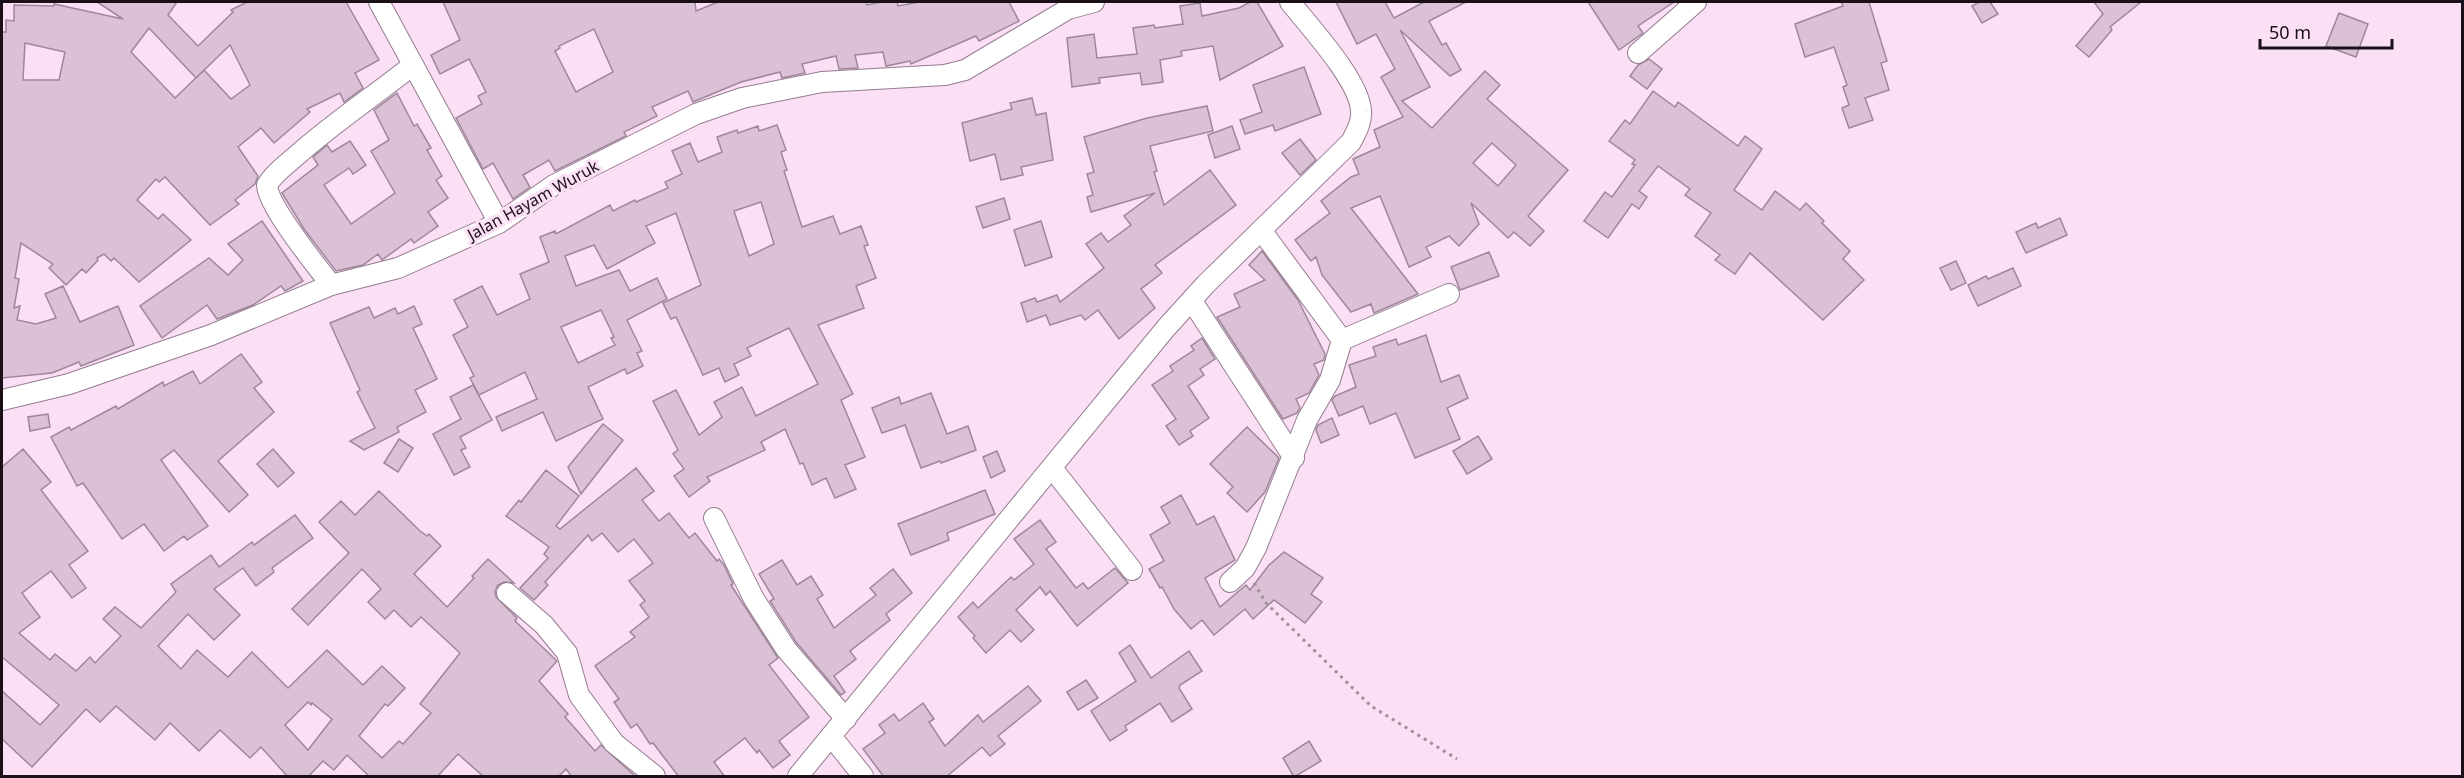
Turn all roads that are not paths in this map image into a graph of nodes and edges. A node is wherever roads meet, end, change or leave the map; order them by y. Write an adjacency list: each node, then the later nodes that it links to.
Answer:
1 (379, 2): 6 (street)
2 (1094, 2): 7 (street, Jalan Hayam Wuruk)
3 (1290, 2): 8 (street)
4 (1696, 2): 5 (street)
5 (1638, 53)
6 (413, 65): 7 (street); 9 (street)
7 (499, 223): 9 (street, Jalan Hayam Wuruk)
8 (1261, 230): 11 (street); 12 (street)
9 (331, 285): 13 (street, Jalan Hayam Wuruk)
10 (1449, 294): 12 (street)
11 (1192, 301): 14 (street); 15 (street)
12 (1342, 339): 14 (street)
13 (2, 400)
14 (1294, 458): 18 (street)
15 (1052, 468): 17 (street); 20 (street)
16 (714, 518): 20 (street)
17 (1132, 570)
18 (1230, 582)
19 (507, 593): 22 (street)
20 (846, 719): 21 (street)
21 (831, 736): 23 (street); 24 (street)
22 (655, 777)
23 (798, 777)
24 (863, 777)

